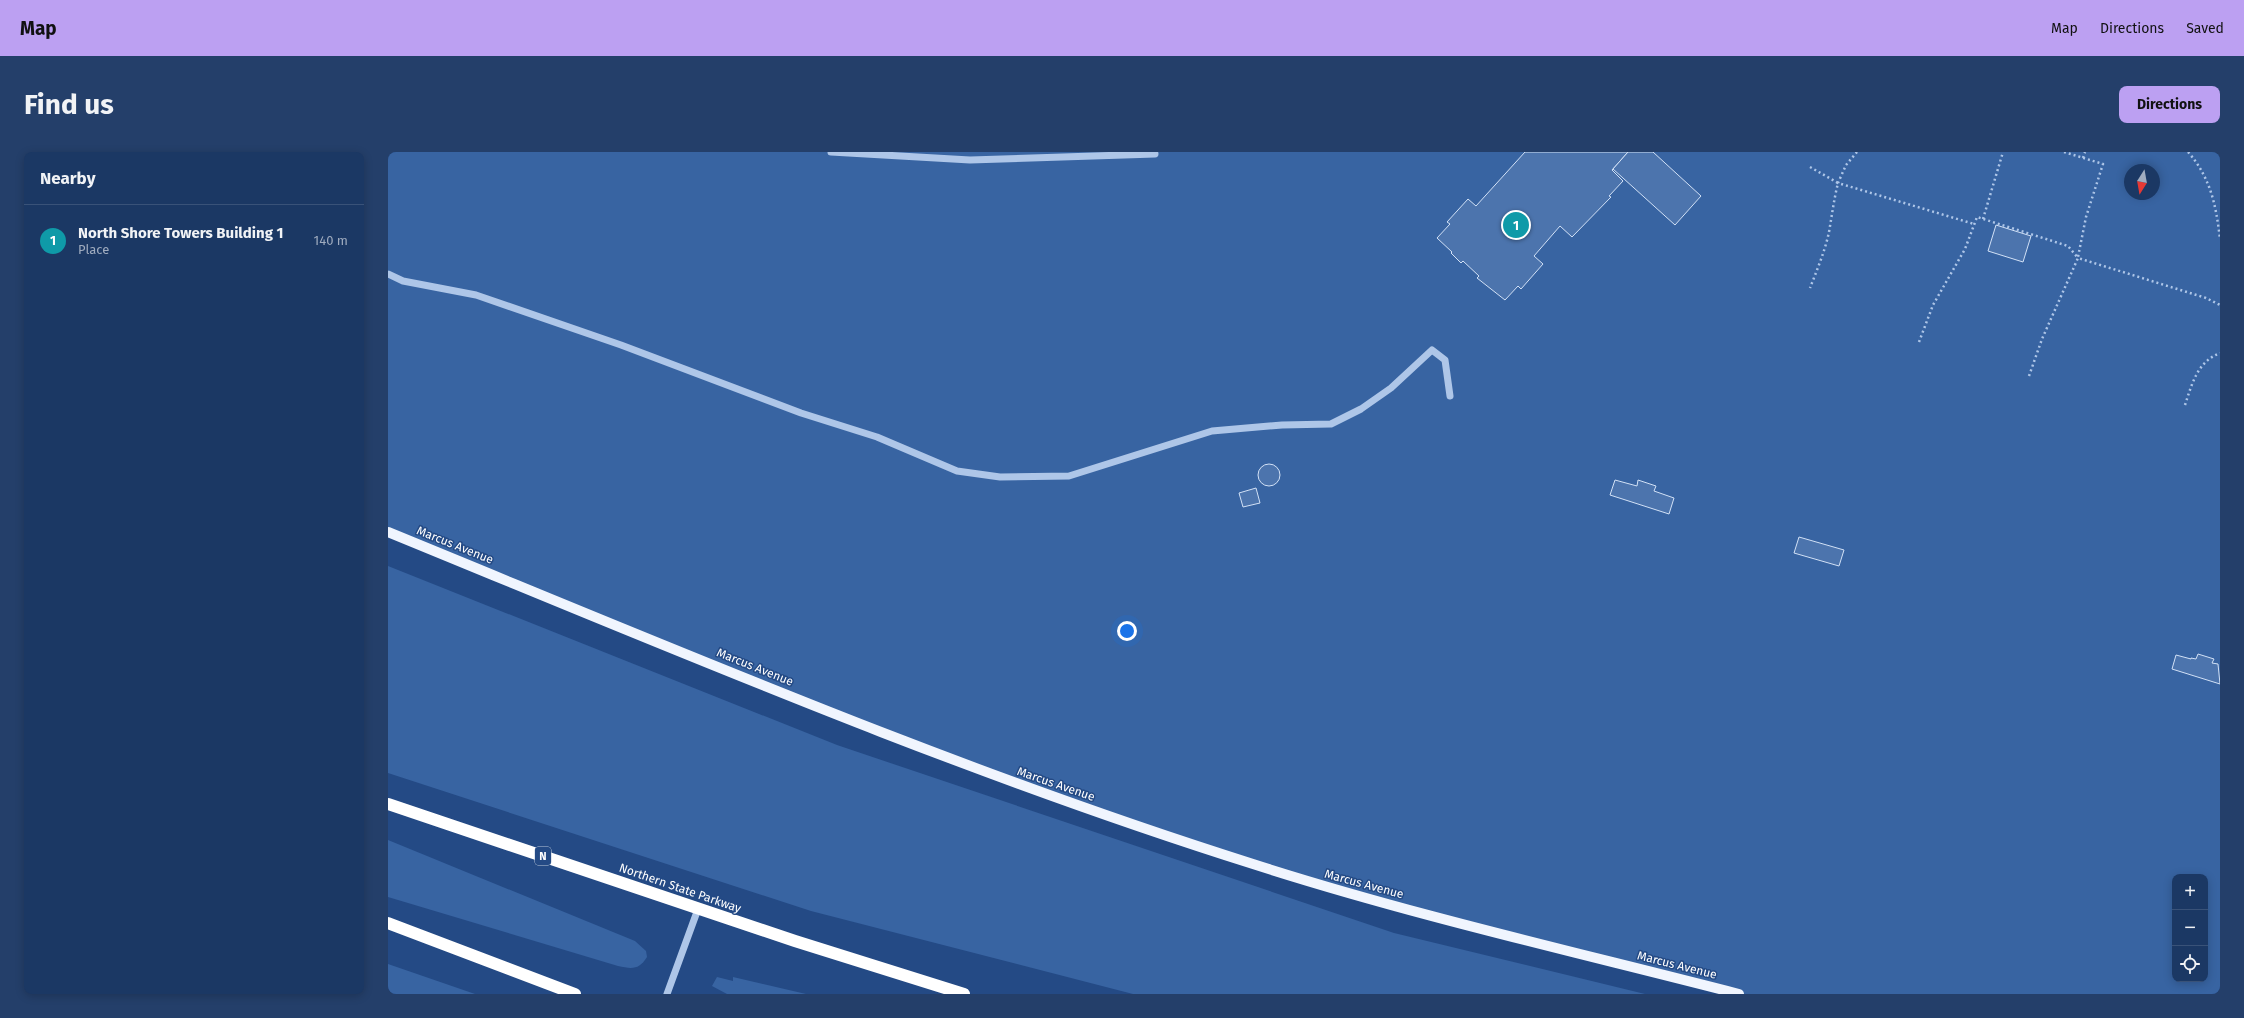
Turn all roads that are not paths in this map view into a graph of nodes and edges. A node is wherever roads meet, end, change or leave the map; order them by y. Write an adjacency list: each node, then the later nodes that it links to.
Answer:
1 (831, 152): 2 (lane)
2 (1155, 154)
3 (388, 274): 4 (lane)
4 (1450, 396)
5 (388, 532): 12 (main road, Marcus Avenue)
6 (388, 804): 7 (highway, Northern State Parkway / N)
7 (698, 909): 10 (lane); 11 (highway, Northern State Parkway / N)
8 (388, 923): 9 (highway)
9 (575, 994)
10 (667, 994)
11 (964, 994)
12 (1738, 994)

